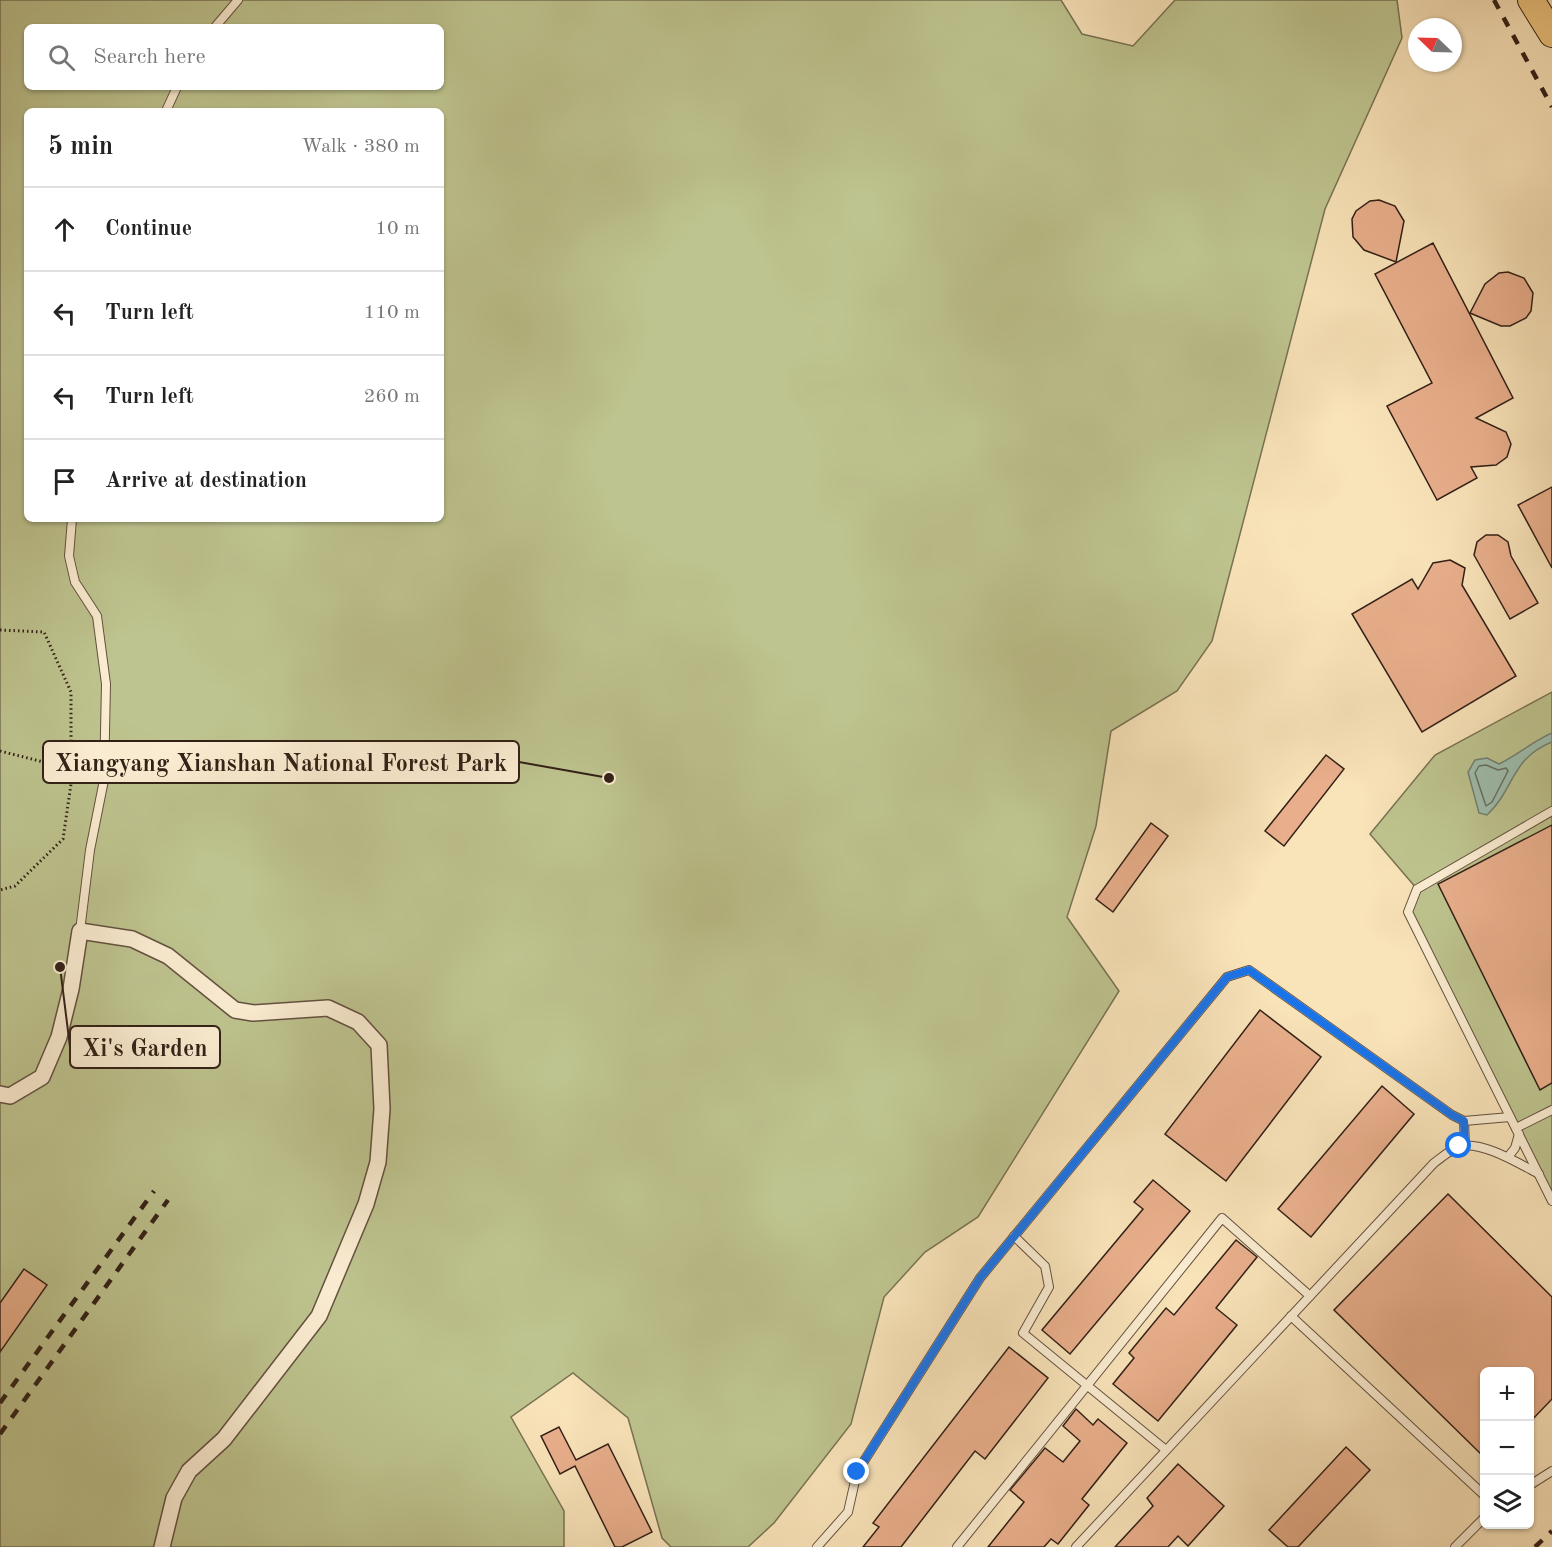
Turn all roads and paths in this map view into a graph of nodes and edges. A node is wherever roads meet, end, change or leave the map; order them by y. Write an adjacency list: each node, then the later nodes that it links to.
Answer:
1 (238, 0): 3 (lane)
2 (1532, 0): 4 (highway)
3 (218, 24)
4 (1552, 34)
5 (176, 90): 6 (lane)
6 (167, 108)
7 (72, 522): 13 (lane)
8 (0, 630): 10 (path)
9 (0, 751): 10 (path)
10 (71, 769): 12 (path)
11 (1552, 811): 16 (lane)
12 (0, 890)
13 (80, 932): 14 (street); 32 (street)
14 (0, 1094)
15 (1552, 1110): 18 (lane)
16 (1510, 1117): 17 (lane); 18 (lane)
17 (1464, 1121): 19 (lane); 23 (lane)
18 (1517, 1131): 20 (lane); 21 (lane)
19 (1465, 1147): 20 (lane); 24 (lane)
20 (1508, 1158): 21 (lane)
21 (1539, 1174): 22 (lane)
22 (1552, 1201)
23 (1014, 1236): 26 (lane); 33 (lane)
24 (1310, 1296): 25 (lane); 26 (lane)
25 (1291, 1316): 27 (lane); 30 (lane)
26 (1086, 1386): 27 (lane); 34 (lane)
27 (1166, 1450): 35 (lane)
28 (1552, 1471): 29 (lane)
29 (1534, 1482)
30 (1480, 1490)
31 (1480, 1523): 36 (lane)
32 (162, 1547)
33 (817, 1547)
34 (957, 1547)
35 (1076, 1547)
36 (1455, 1547)

